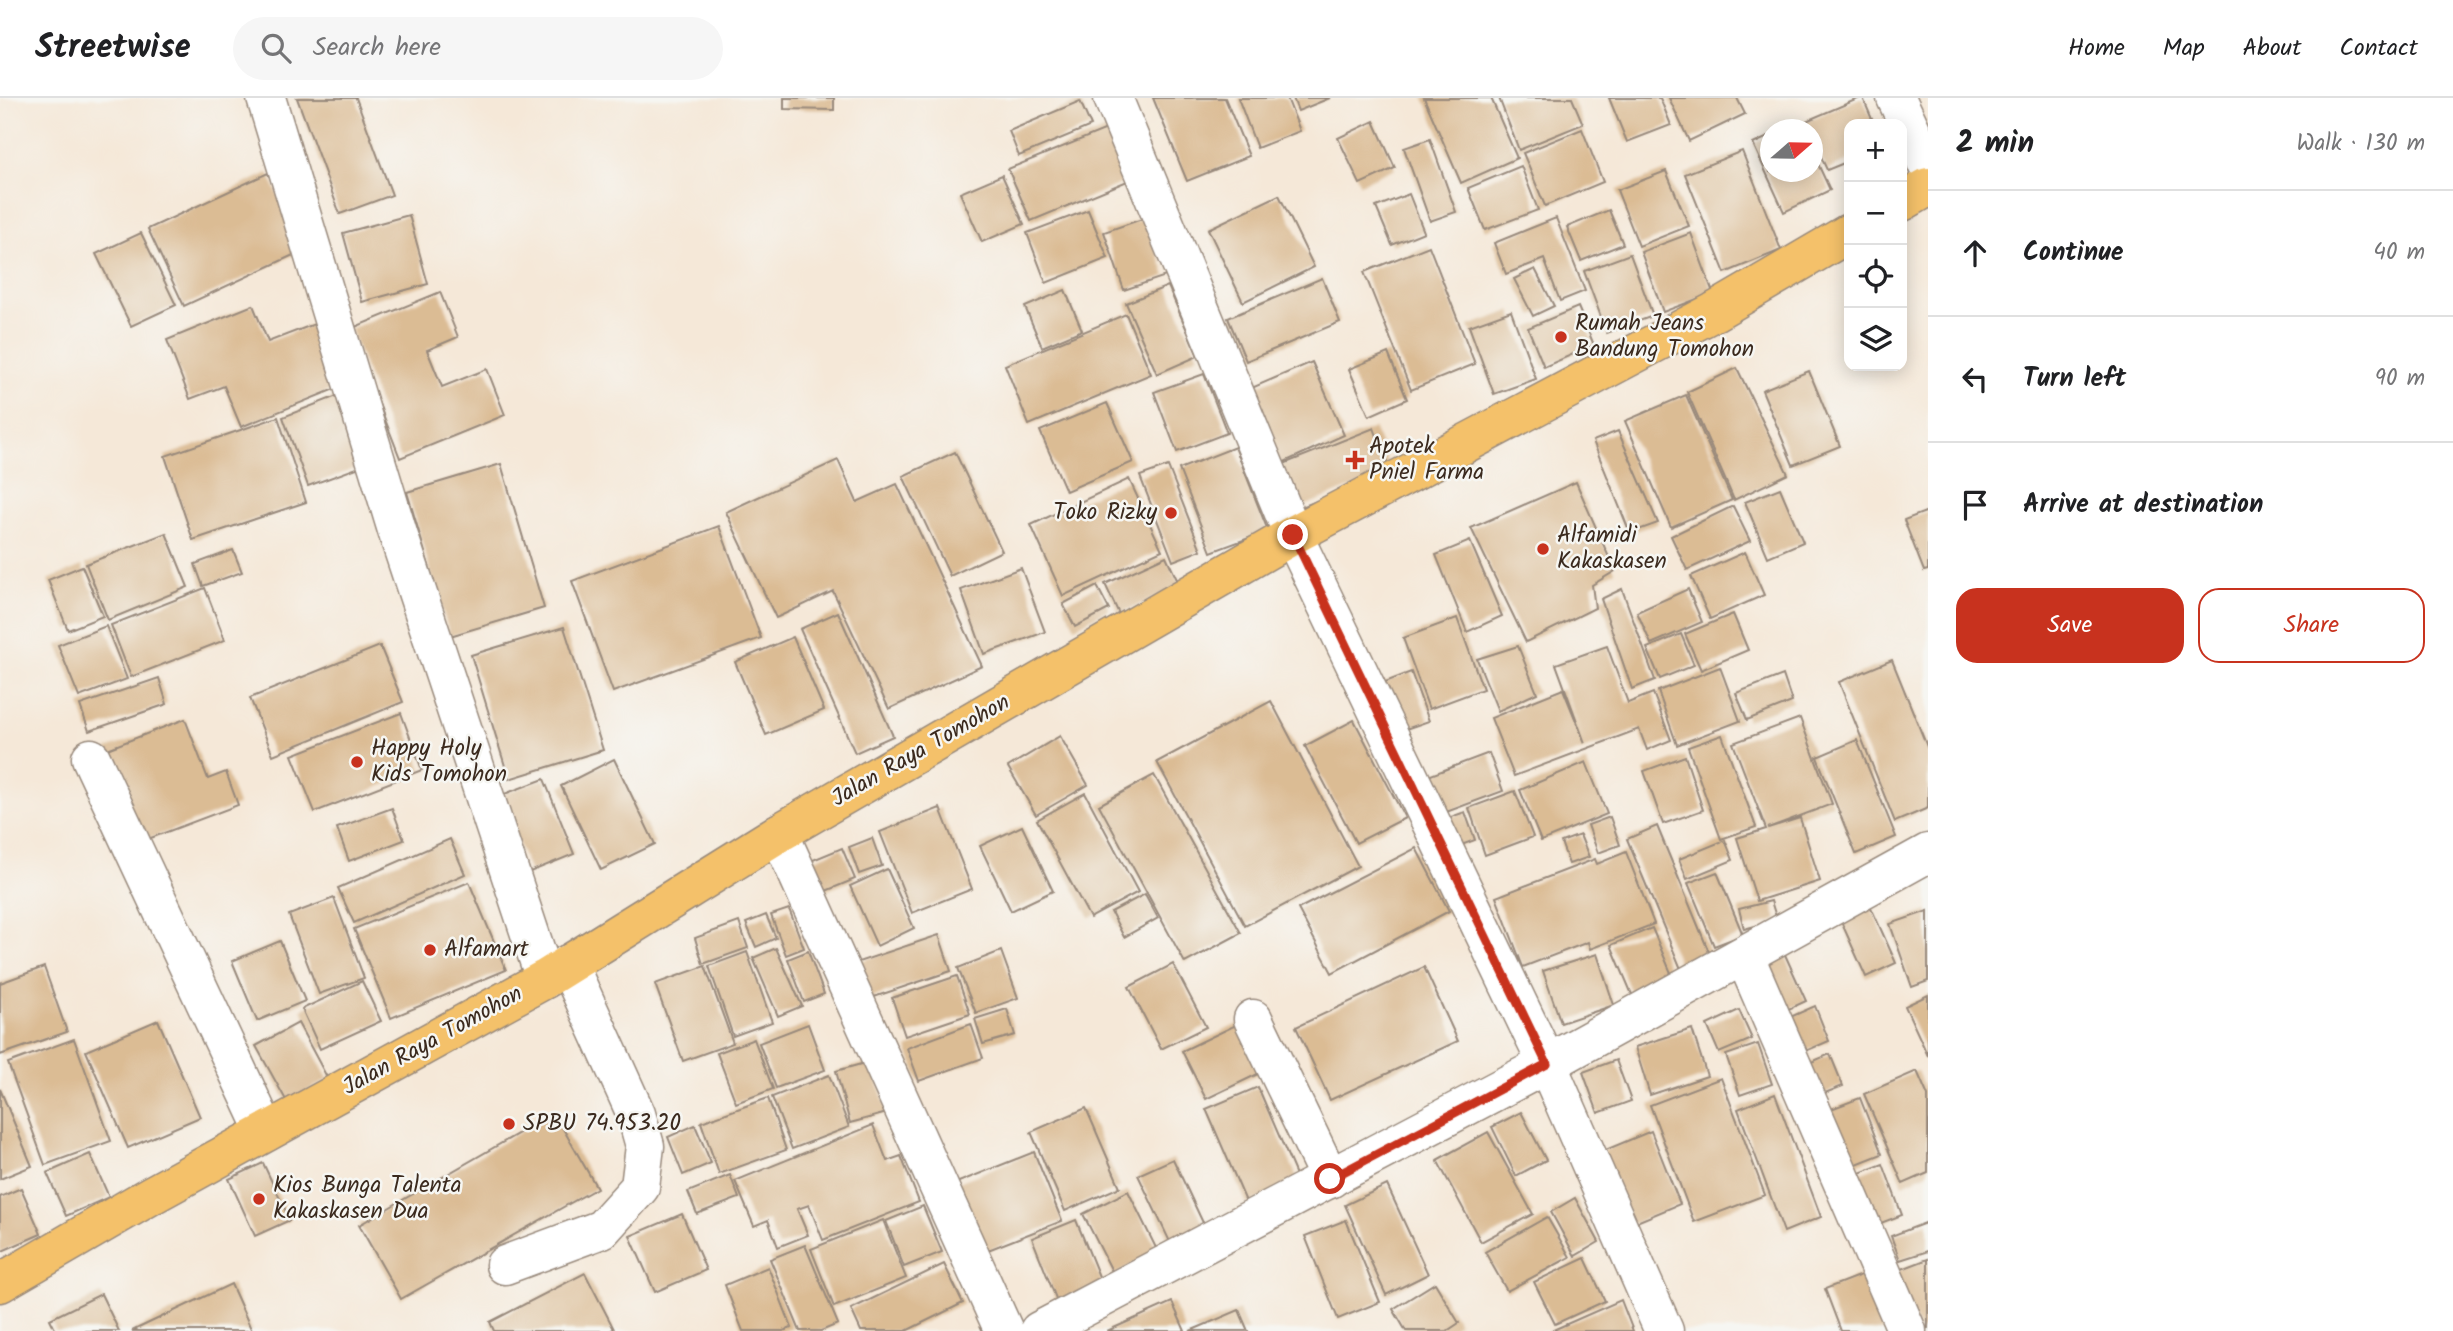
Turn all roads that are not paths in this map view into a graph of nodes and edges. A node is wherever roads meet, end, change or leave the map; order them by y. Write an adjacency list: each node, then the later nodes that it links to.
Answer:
1 (266, 98): 13 (street)
2 (1113, 98): 8 (street)
3 (1896, 98): 4 (street)
4 (1928, 166)
5 (1928, 187): 6 (highway)
6 (1907, 199)
7 (1844, 236): 8 (highway, Jalan Raya Tomohon)
8 (1293, 535): 10 (highway, Jalan Raya Tomohon); 15 (street)
9 (92, 758): 16 (street)
10 (779, 833): 13 (highway, Jalan Raya Tomohon); 20 (street)
11 (1928, 853): 12 (street)
12 (1745, 957): 15 (street); 23 (street)
13 (557, 972): 16 (highway, Jalan Raya Tomohon); 18 (street)
14 (1253, 1019): 17 (street)
15 (1547, 1064): 17 (street); 22 (street)
16 (266, 1132): 19 (highway, Jalan Raya Tomohon)
17 (1330, 1179): 21 (street)
18 (505, 1265)
19 (0, 1283)
20 (1004, 1331)
21 (1040, 1331)
22 (1664, 1331)
23 (1907, 1331)

